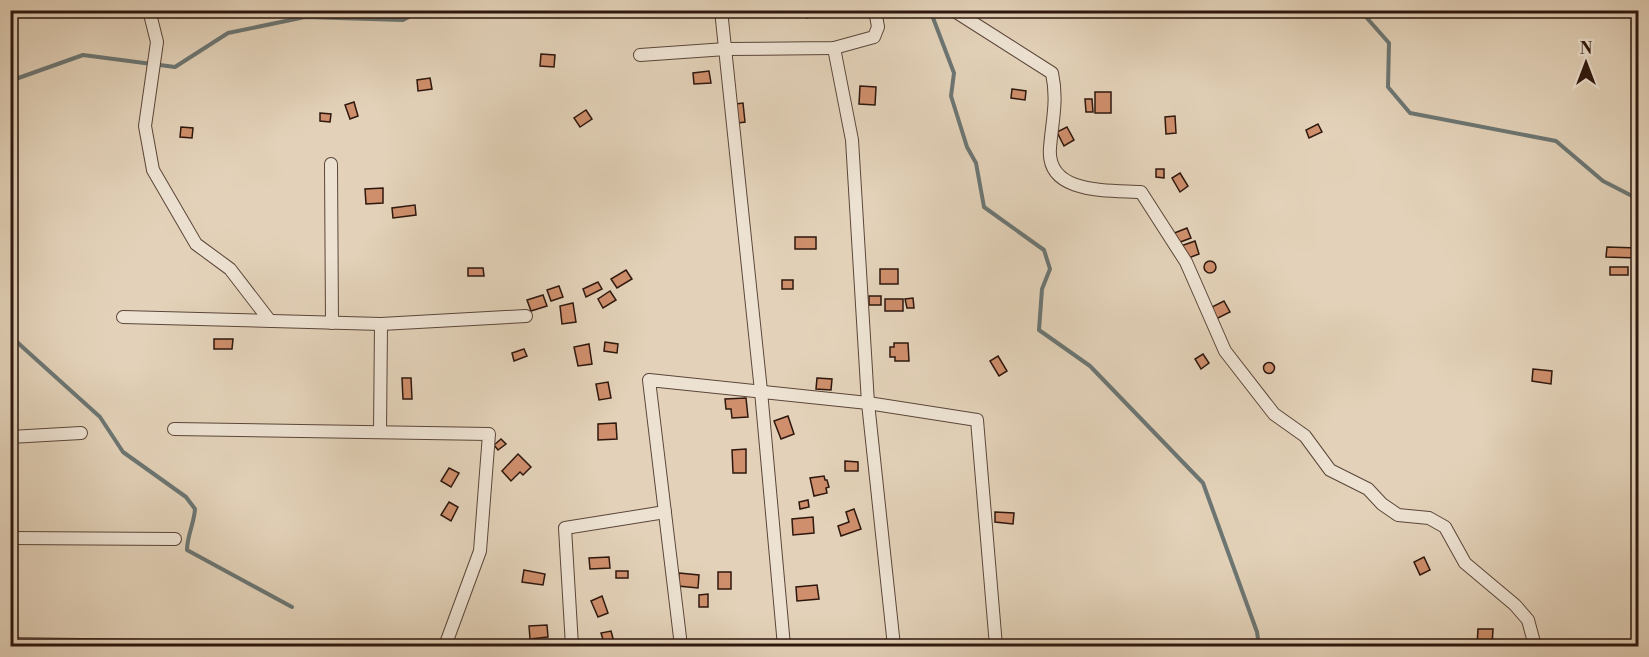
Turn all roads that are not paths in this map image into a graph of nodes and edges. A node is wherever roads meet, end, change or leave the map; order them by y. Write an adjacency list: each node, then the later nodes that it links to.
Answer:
1 (149, 10): 11 (street)
2 (721, 10): 6 (street)
3 (875, 10): 5 (street)
4 (953, 10): 31 (street)
5 (834, 48): 6 (street); 15 (street)
6 (726, 49): 7 (street); 14 (street)
7 (640, 55)
8 (332, 164): 12 (street)
9 (123, 316): 11 (street)
10 (526, 316): 13 (street)
11 (270, 321): 12 (street)
12 (332, 322): 13 (street)
13 (381, 324): 17 (street)
14 (760, 391): 15 (street); 20 (street); 28 (street)
15 (868, 403): 29 (street); 30 (street)
16 (174, 429): 17 (street)
17 (380, 432): 25 (street)
18 (81, 433): 19 (street)
19 (10, 437)
20 (665, 512): 26 (street); 27 (street)
21 (10, 538): 22 (street)
22 (175, 539)
23 (10, 644): 24 (street)
24 (152, 646)
25 (444, 646)
26 (572, 646)
27 (681, 646)
28 (784, 646)
29 (894, 646)
30 (996, 646)
31 (1535, 646)

